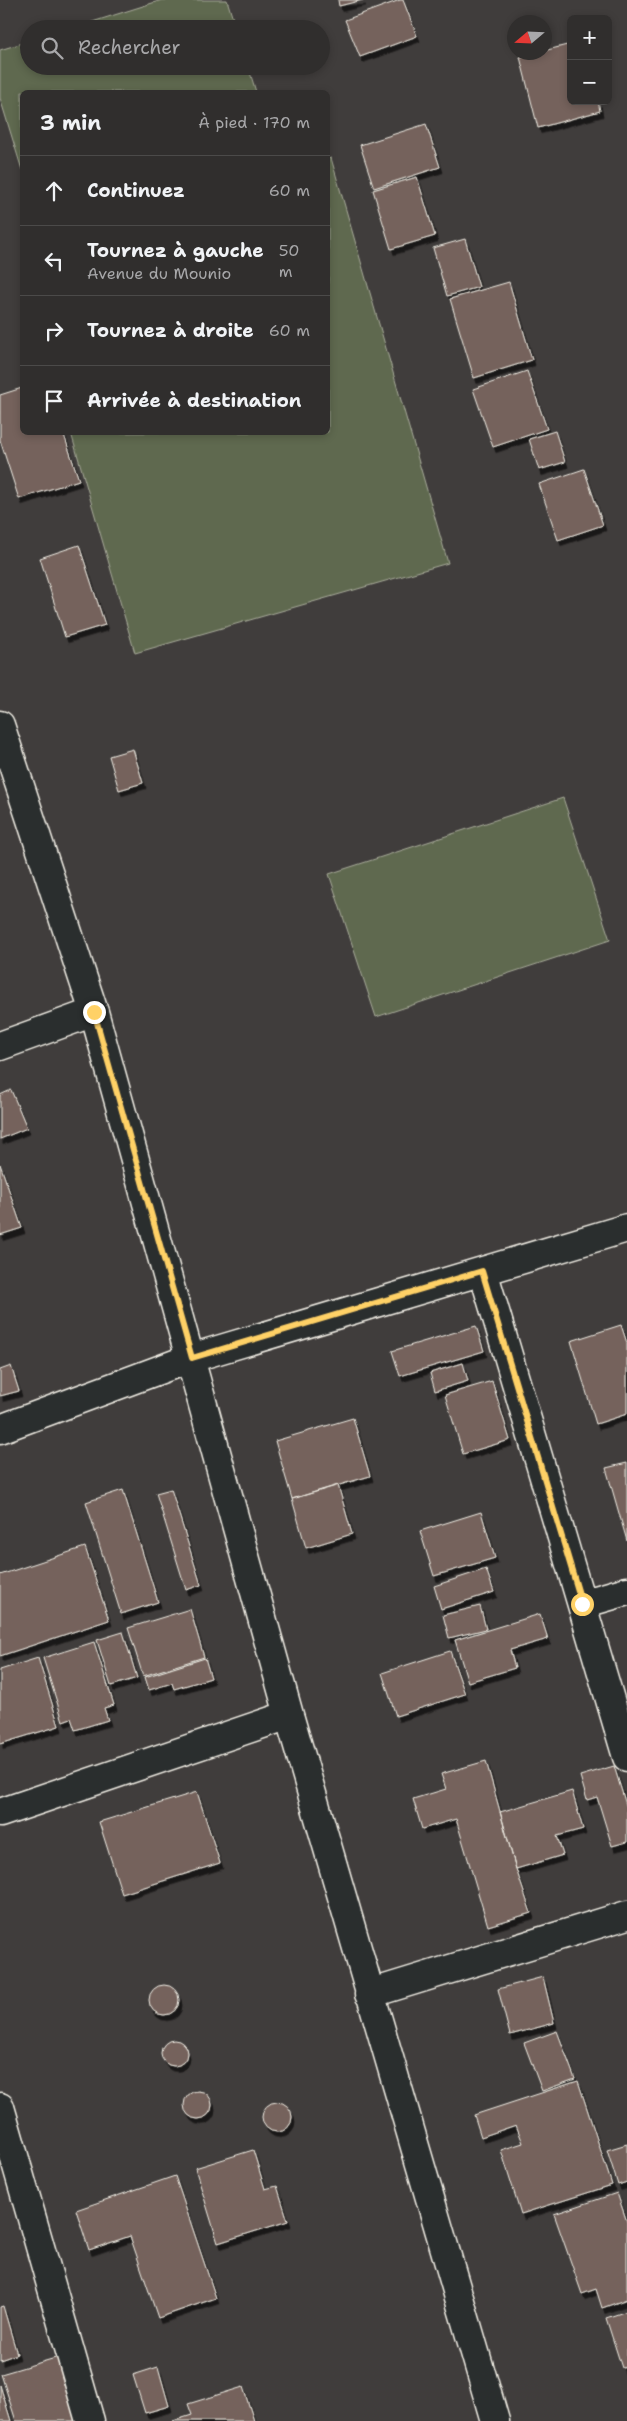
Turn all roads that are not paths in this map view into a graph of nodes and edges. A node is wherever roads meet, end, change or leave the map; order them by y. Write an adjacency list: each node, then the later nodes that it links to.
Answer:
1 (0, 725): 2 (street)
2 (94, 1012): 3 (street); 6 (street)
3 (0, 1046)
4 (627, 1228): 5 (street)
5 (482, 1271): 6 (street); 9 (street)
6 (192, 1358): 7 (street); 10 (street)
7 (0, 1429)
8 (627, 1591): 9 (street)
9 (582, 1604): 11 (street)
10 (289, 1714): 12 (street); 14 (street)
11 (627, 1757)
12 (0, 1813)
13 (627, 1915): 14 (street)
14 (369, 1994): 17 (street)
15 (0, 2107): 16 (street)
16 (90, 2421)
17 (495, 2421)

